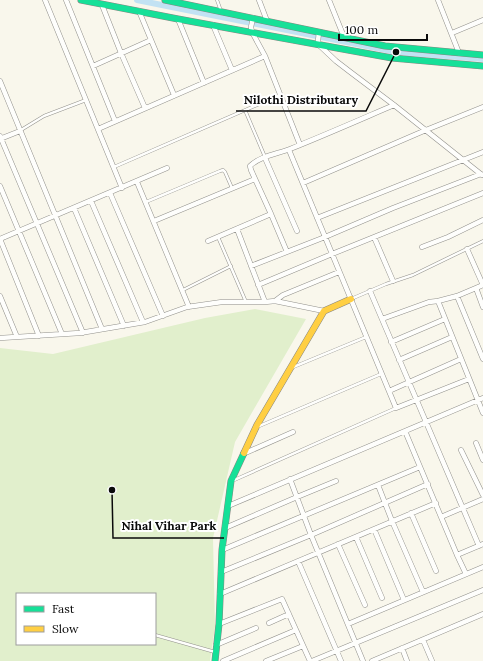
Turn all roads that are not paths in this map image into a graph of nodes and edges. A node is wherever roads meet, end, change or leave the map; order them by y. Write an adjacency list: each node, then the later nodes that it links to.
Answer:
1 (45, 0): 35 (street)
2 (66, 0): 28 (street)
3 (81, 0): 10 (street)
4 (165, 0): 12 (street)
5 (217, 0): 12 (lane)
6 (259, 0): 16 (street)
7 (329, 0): 21 (street)
8 (445, 0): 9 (street)
9 (439, 1): 20 (street)
10 (102, 5): 11 (street); 24 (street)
11 (139, 11): 13 (street); 22 (street)
12 (221, 12): 14 (street)
13 (178, 19): 17 (street); 32 (street)
14 (253, 19): 16 (street); 18 (street)
15 (483, 20): 20 (street)
16 (267, 21): 19 (street)
17 (213, 25): 18 (street); 30 (street)
18 (252, 30): 23 (street); 27 (street)
19 (319, 33): 21 (street); 23 (street)
20 (452, 33): 25 (street)
21 (344, 37): 25 (street)
22 (151, 40): 24 (street); 34 (street)
23 (319, 43): 29 (street); 36 (street)
24 (121, 53): 28 (street); 38 (street)
25 (459, 53): 26 (street)
26 (483, 55)
27 (265, 56): 30 (street); 33 (street)
28 (93, 66): 40 (street)
29 (483, 66)
30 (232, 70): 32 (street)
31 (0, 81): 43 (street)
32 (204, 83): 34 (street)
33 (280, 95): 39 (lane); 45 (street)
34 (174, 96): 38 (street)
35 (86, 100): 41 (street); 43 (lane)
36 (394, 105): 42 (street); 45 (street)
37 (483, 107): 42 (street)
38 (145, 108): 40 (street)
39 (246, 110): 48 (lane); 50 (lane)
40 (116, 121): 41 (street)
41 (98, 129): 50 (street)
42 (426, 130): 49 (street); 55 (street)
43 (20, 131): 44 (street); 65 (street)
44 (0, 138): 69 (street)
45 (300, 145): 46 (street)
46 (289, 150): 48 (street); 55 (street)
47 (483, 152): 49 (street)
48 (265, 158): 53 (street); 72 (street)
49 (463, 160): 52 (street); 66 (street)
50 (113, 168): 57 (street)
51 (168, 168): 54 (street)
52 (482, 175): 74 (street)
53 (255, 179): 58 (street); 64 (street)
54 (137, 182): 57 (street); 62 (street)
55 (302, 183): 66 (street)
56 (0, 186): 71 (street)
57 (122, 188): 59 (street)
58 (232, 188): 62 (lane); 68 (street)
59 (110, 193): 61 (street); 102 (street)
60 (483, 193): 75 (street)
61 (91, 201): 63 (street); 105 (street)
62 (146, 202): 68 (street)
63 (74, 208): 65 (street); 106 (street)
64 (271, 214): 70 (street); 81 (street)
65 (55, 216): 69 (street); 107 (street)
66 (317, 218): 74 (street)
67 (483, 220): 79 (street)
68 (154, 221): 90 (street)
69 (37, 223): 71 (street); 108 (street)
70 (237, 229): 73 (street); 84 (street)
71 (19, 231): 76 (street); 109 (street)
72 (297, 231)
73 (218, 237): 77 (street); 83 (lane)
74 (325, 237): 81 (street); 82 (street)
75 (374, 237): 82 (street); 86 (street)
76 (0, 239): 110 (street)
77 (208, 241)
78 (483, 242): 80 (lane)
79 (422, 247)
80 (467, 249): 86 (lane); 88 (street)
81 (286, 252): 84 (street)
82 (332, 254): 85 (street); 87 (street)
83 (231, 266): 90 (lane); 97 (lane)
84 (251, 266): 87 (street)
85 (339, 272): 94 (street); 95 (street)
86 (393, 281): 91 (lane)
87 (258, 285): 98 (street)
88 (483, 285): 89 (street)
89 (476, 288): 93 (street); 100 (street)
90 (183, 290): 99 (street)
91 (370, 291): 94 (lane); 103 (street)
92 (0, 296): 111 (street)
93 (457, 296): 96 (street); 117 (street)
94 (351, 299): 101 (street); 112 (street)
95 (275, 301): 98 (street); 101 (street)
96 (438, 301): 103 (street); 104 (street)
97 (246, 302): 98 (street); 99 (street)
98 (265, 302)
99 (190, 307): 102 (street)
100 (483, 307)
101 (324, 311): 119 (street)
102 (163, 316): 105 (street)
103 (382, 319): 115 (street)
104 (445, 319): 114 (street); 115 (street)
105 (143, 322): 106 (street)
106 (124, 326): 107 (street)
107 (102, 329): 108 (street)
108 (83, 333): 109 (street)
109 (62, 334): 110 (street)
110 (39, 336): 111 (street)
111 (17, 337): 113 (street)
112 (366, 337): 119 (lane); 120 (street)
113 (0, 338)
114 (452, 338): 116 (street); 118 (street)
115 (391, 342): 118 (street)
116 (461, 359): 121 (street); 122 (street)
117 (483, 359)
118 (399, 360): 122 (street)
119 (290, 369): 130 (street)
120 (382, 373): 123 (street); 130 (lane)
121 (469, 379): 125 (street); 126 (street)
122 (408, 383): 123 (street); 125 (street)
123 (389, 391): 127 (street)
124 (483, 398): 126 (street)
125 (416, 400): 127 (street); 129 (street)
126 (477, 400): 128 (street); 129 (street)
127 (396, 408): 139 (lane)
128 (483, 413)
129 (425, 422): 131 (street); 149 (street)
130 (255, 428): 135 (street)
131 (405, 431): 137 (street); 138 (street)
132 (293, 432): 135 (street)
133 (476, 443): 136 (street)
134 (461, 450): 143 (street)
135 (243, 454): 139 (street)
136 (483, 460)
137 (420, 467): 141 (street); 142 (street)
138 (290, 480): 144 (street); 148 (street)
139 (231, 481): 148 (street)
140 (336, 481): 144 (street)
141 (428, 484): 146 (street); 147 (street)
142 (378, 485): 146 (street); 151 (street)
143 (483, 495)
144 (297, 497): 151 (street); 154 (street)
145 (483, 499): 149 (street)
146 (385, 503): 153 (street); 156 (street)
147 (436, 503): 150 (street); 152 (street)
148 (228, 506): 154 (street)
149 (463, 508): 152 (street); 159 (street)
150 (411, 513): 153 (street); 165 (street)
151 (304, 516): 156 (street); 160 (street)
152 (442, 518): 162 (street)
153 (392, 521): 155 (street); 169 (street)
154 (225, 528): 160 (street)
155 (374, 529): 157 (street); 172 (street)
156 (311, 535): 161 (street); 166 (street)
157 (356, 537): 158 (street); 171 (street)
158 (338, 544): 161 (street); 173 (street)
159 (481, 545): 162 (street)
160 (222, 550): 166 (street)
161 (318, 553): 163 (street); 178 (street)
162 (457, 555): 167 (street)
163 (298, 561): 170 (street); 187 (street)
164 (483, 567): 167 (street)
165 (436, 571)
166 (221, 572): 170 (street)
167 (466, 574): 169 (street)
168 (483, 590): 183 (street)
169 (423, 592): 172 (street)
170 (220, 594): 177 (street)
171 (382, 598)
172 (404, 600): 178 (street)
173 (365, 605)
174 (289, 614): 176 (street); 177 (street); 180 (street)
175 (483, 614): 182 (street)
176 (269, 623)
177 (219, 624): 184 (street)
178 (348, 624): 183 (street)
179 (256, 628): 184 (street)
180 (296, 630): 185 (street); 190 (street)
181 (156, 635): 188 (lane)
182 (423, 640): 186 (street); 197 (street)
183 (355, 643): 187 (street); 194 (street)
184 (216, 645): 188 (street)
185 (303, 646): 191 (street); 192 (street)
186 (402, 648): 195 (street); 196 (street)
187 (337, 651): 192 (street); 193 (street)
188 (216, 652): 189 (street)
189 (214, 661)
190 (223, 661)
191 (266, 661)
192 (311, 661)
193 (341, 661)
194 (363, 661)
195 (372, 661)
196 (407, 661)
197 (432, 661)

